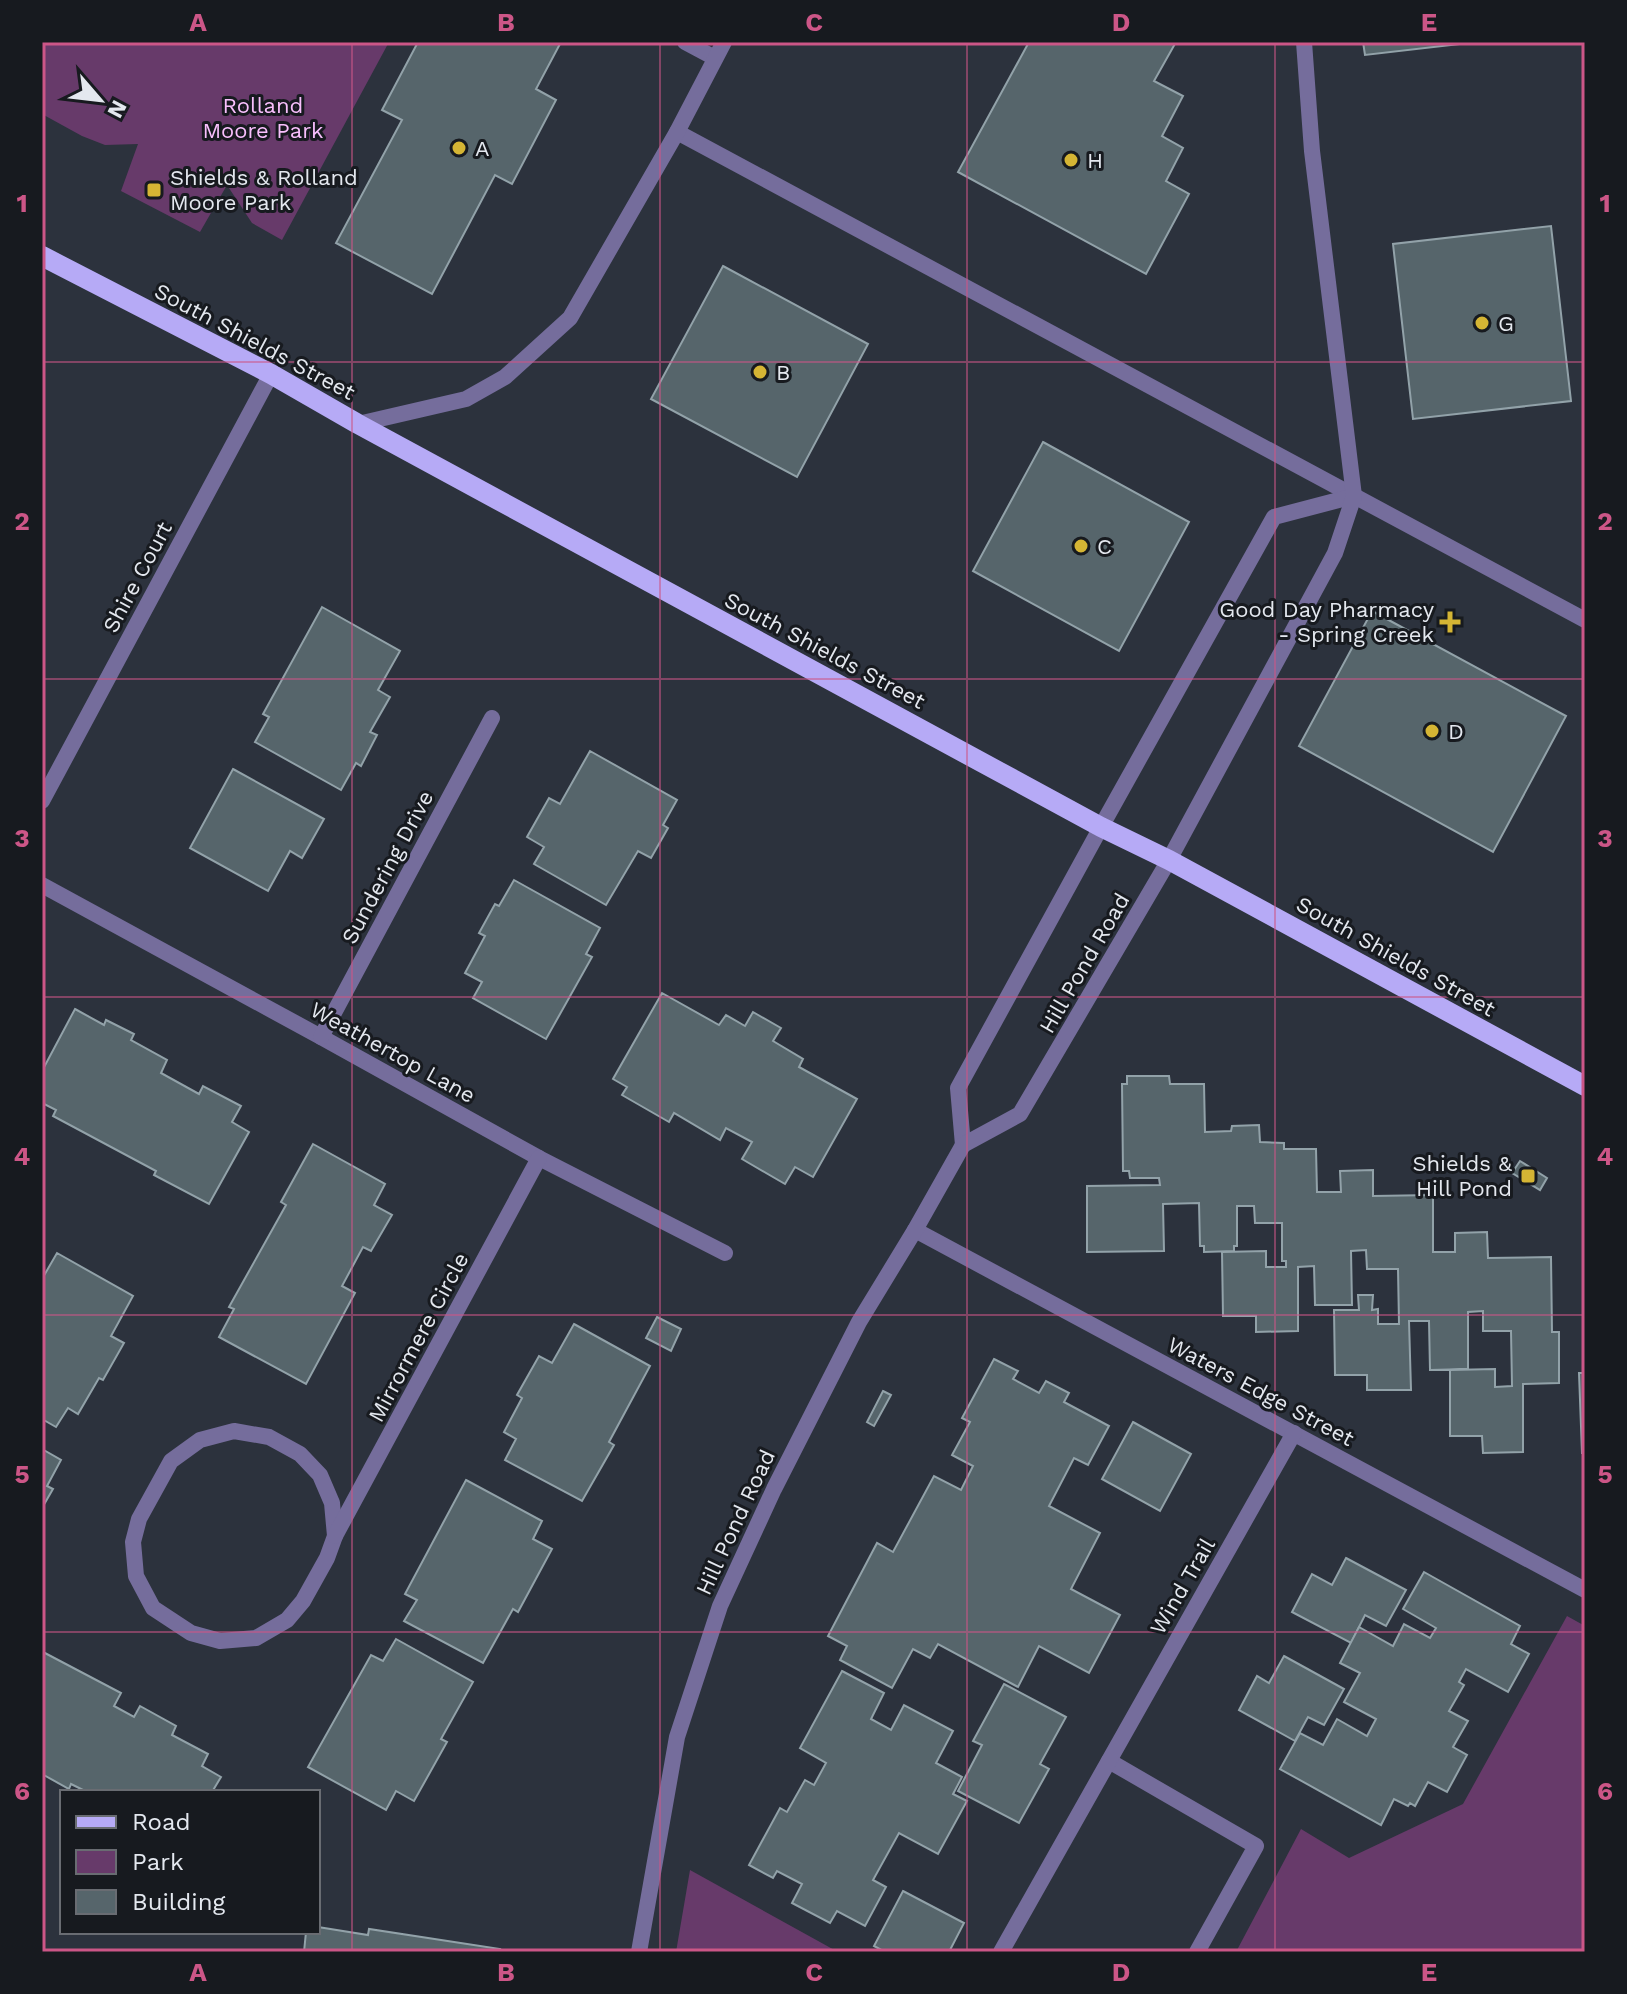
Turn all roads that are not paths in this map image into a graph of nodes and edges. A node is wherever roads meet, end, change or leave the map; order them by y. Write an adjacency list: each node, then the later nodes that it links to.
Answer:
1 (685, 42): 4 (street)
2 (724, 42): 4 (street)
3 (1304, 42): 9 (street)
4 (715, 58): 5 (street)
5 (677, 132): 8 (street); 9 (street)
6 (42, 256): 7 (main road, South Shields Street)
7 (271, 374): 8 (main road, South Shields Street); 12 (street, Shire Court)
8 (358, 424): 13 (main road, South Shields Street)
9 (1354, 496): 10 (street); 13 (street); 14 (street, Hill Pond Road)
10 (1585, 620)
11 (492, 718): 16 (street, Sundering Drive)
12 (42, 801)
13 (1101, 827): 14 (main road, South Shields Street); 18 (street)
14 (1169, 860): 17 (main road, South Shields Street); 18 (street, Hill Pond Road)
15 (42, 885): 16 (street, Weathertop Lane)
16 (321, 1037): 19 (street, Weathertop Lane)
17 (1585, 1086)
18 (963, 1145): 20 (street, Hill Pond Road)
19 (539, 1158): 21 (street, Weathertop Lane); 23 (street, Mirrormere Circle)
20 (915, 1230): 22 (street, Waters Edge Street); 26 (street, Hill Pond Road)
21 (725, 1253)
22 (1294, 1433): 24 (street, Waters Edge Street); 25 (street, Wind Trail)
23 (335, 1536): 23 (street, Mirrormere Circle)
24 (1585, 1590)
25 (1109, 1761): 27 (street, Wind Trail); 28 (street)
26 (639, 1952)
27 (1001, 1952)
28 (1197, 1952)

